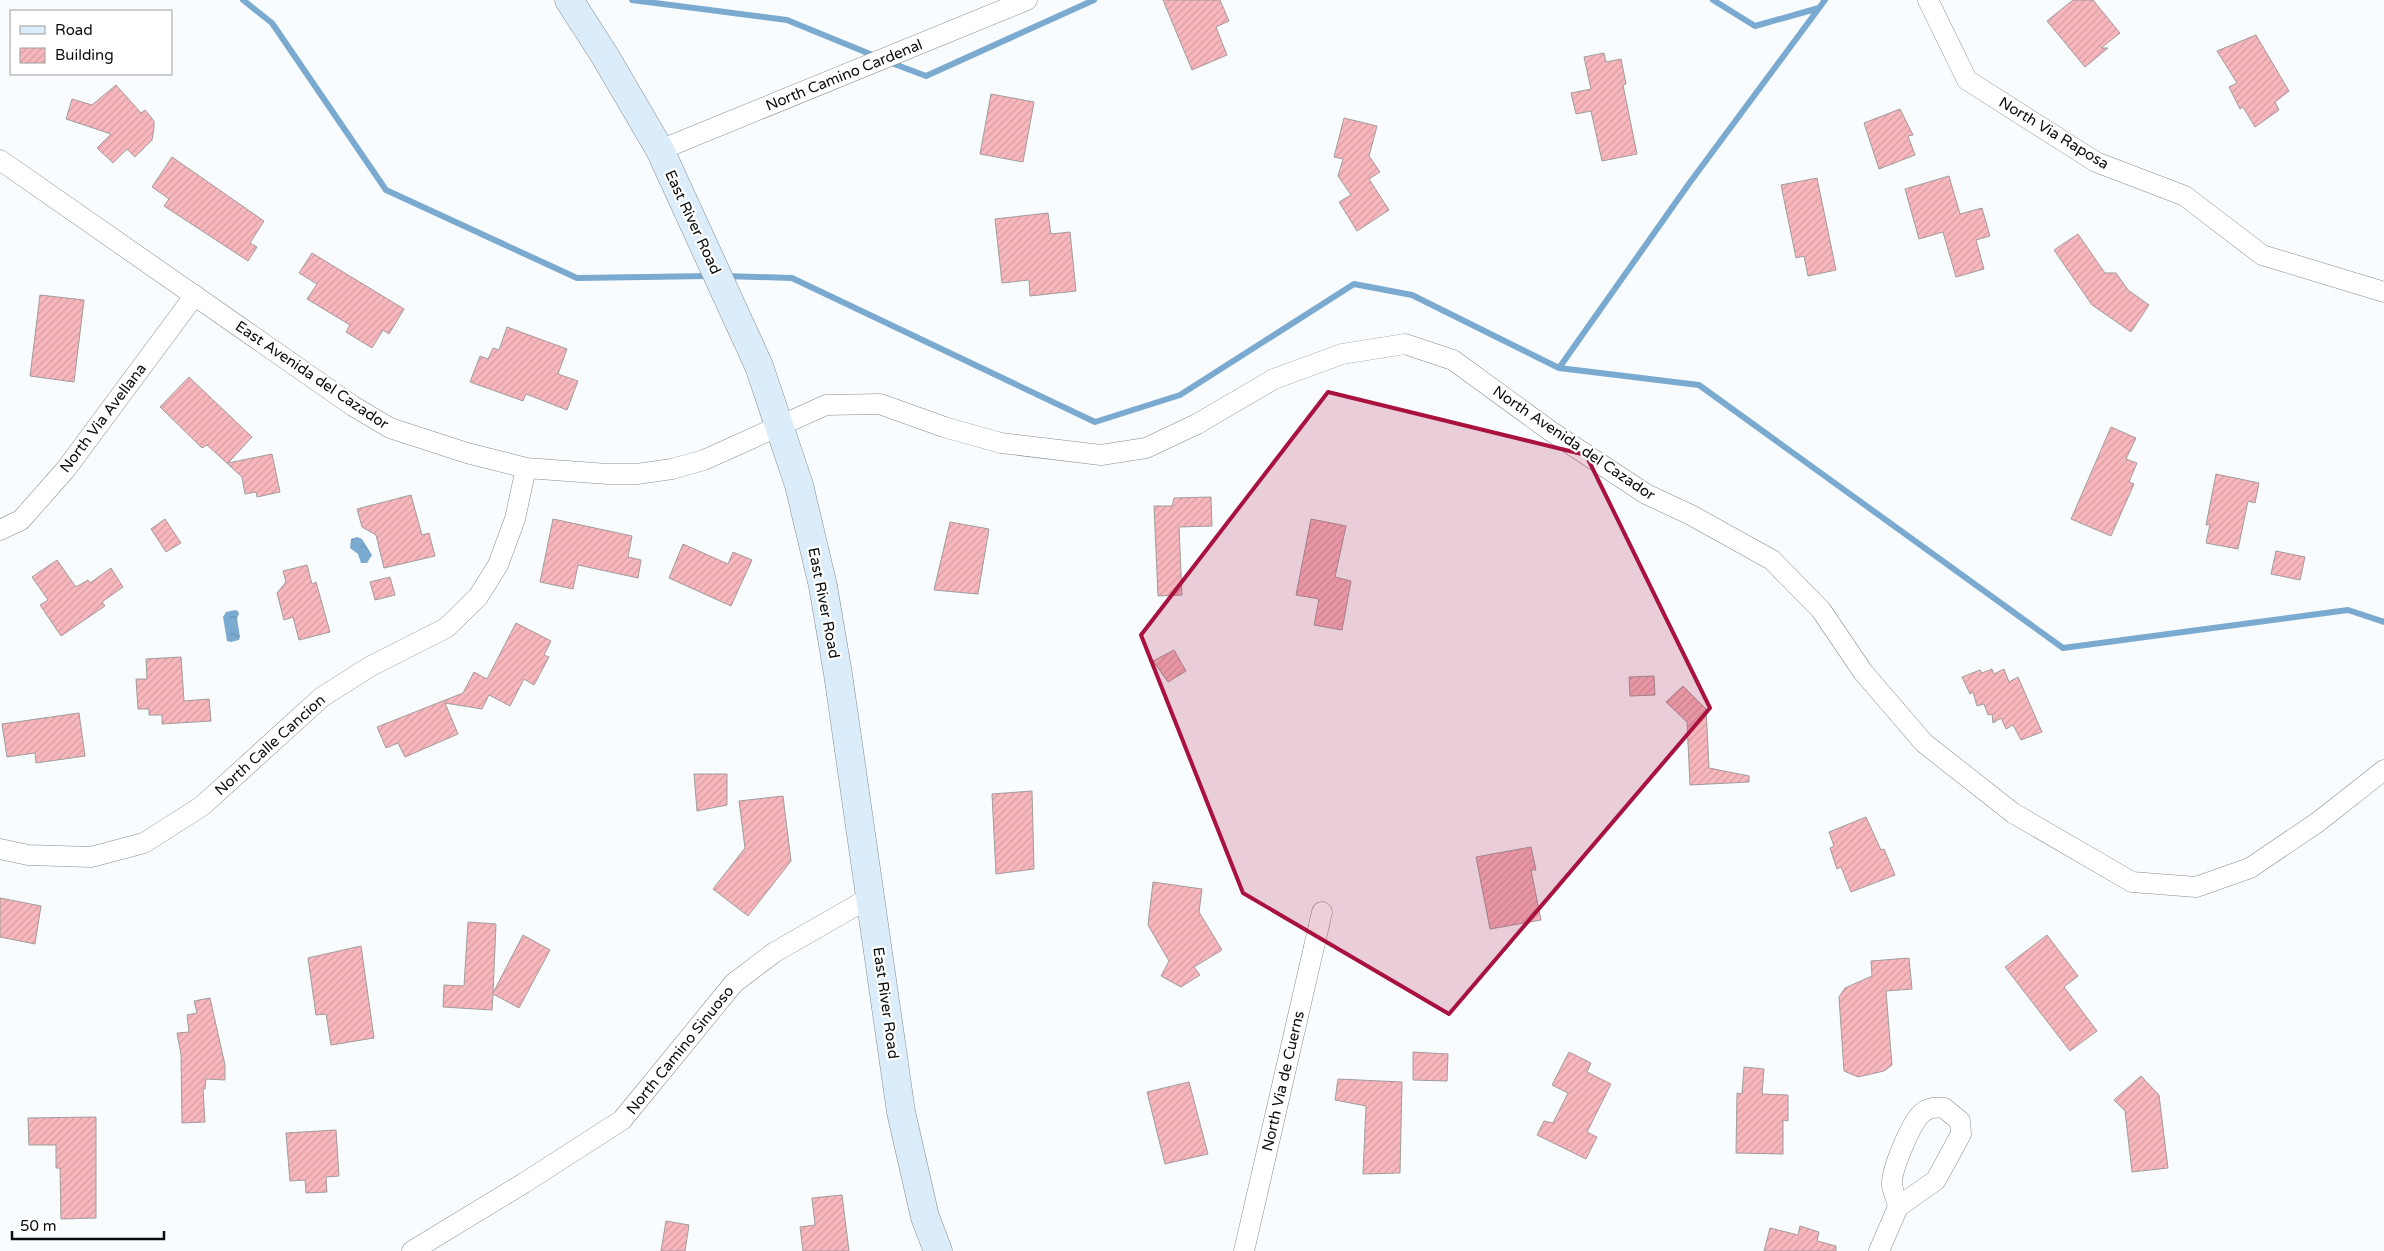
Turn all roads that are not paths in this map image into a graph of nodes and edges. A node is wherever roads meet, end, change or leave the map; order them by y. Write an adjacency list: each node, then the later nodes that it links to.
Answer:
1 (569, 0): 4 (street, East River Road)
2 (1028, 0): 4 (street, North Camino Cardenal)
3 (1928, 0): 6 (street, North Via Raposa)
4 (660, 150): 8 (street, East River Road)
5 (0, 160): 7 (street, East Avenida del Cazador)
6 (2384, 292)
7 (194, 294): 9 (street, East Avenida del Cazador); 10 (street, North Via Avellana)
8 (781, 427): 9 (street, East Avenida del Cazador); 11 (street, North Avenida del Cazador); 13 (street, East River Road)
9 (526, 468): 12 (street, North Calle Cancion)
10 (0, 530)
11 (2384, 770)
12 (0, 848)
13 (872, 897): 16 (street, North Camino Sinuoso); 17 (street, East River Road)
14 (1322, 912): 18 (street, North Via de Cuerns)
15 (1898, 1207): 15 (street); 19 (street)
16 (412, 1251)
17 (938, 1251)
18 (1244, 1251)
19 (1879, 1251)

